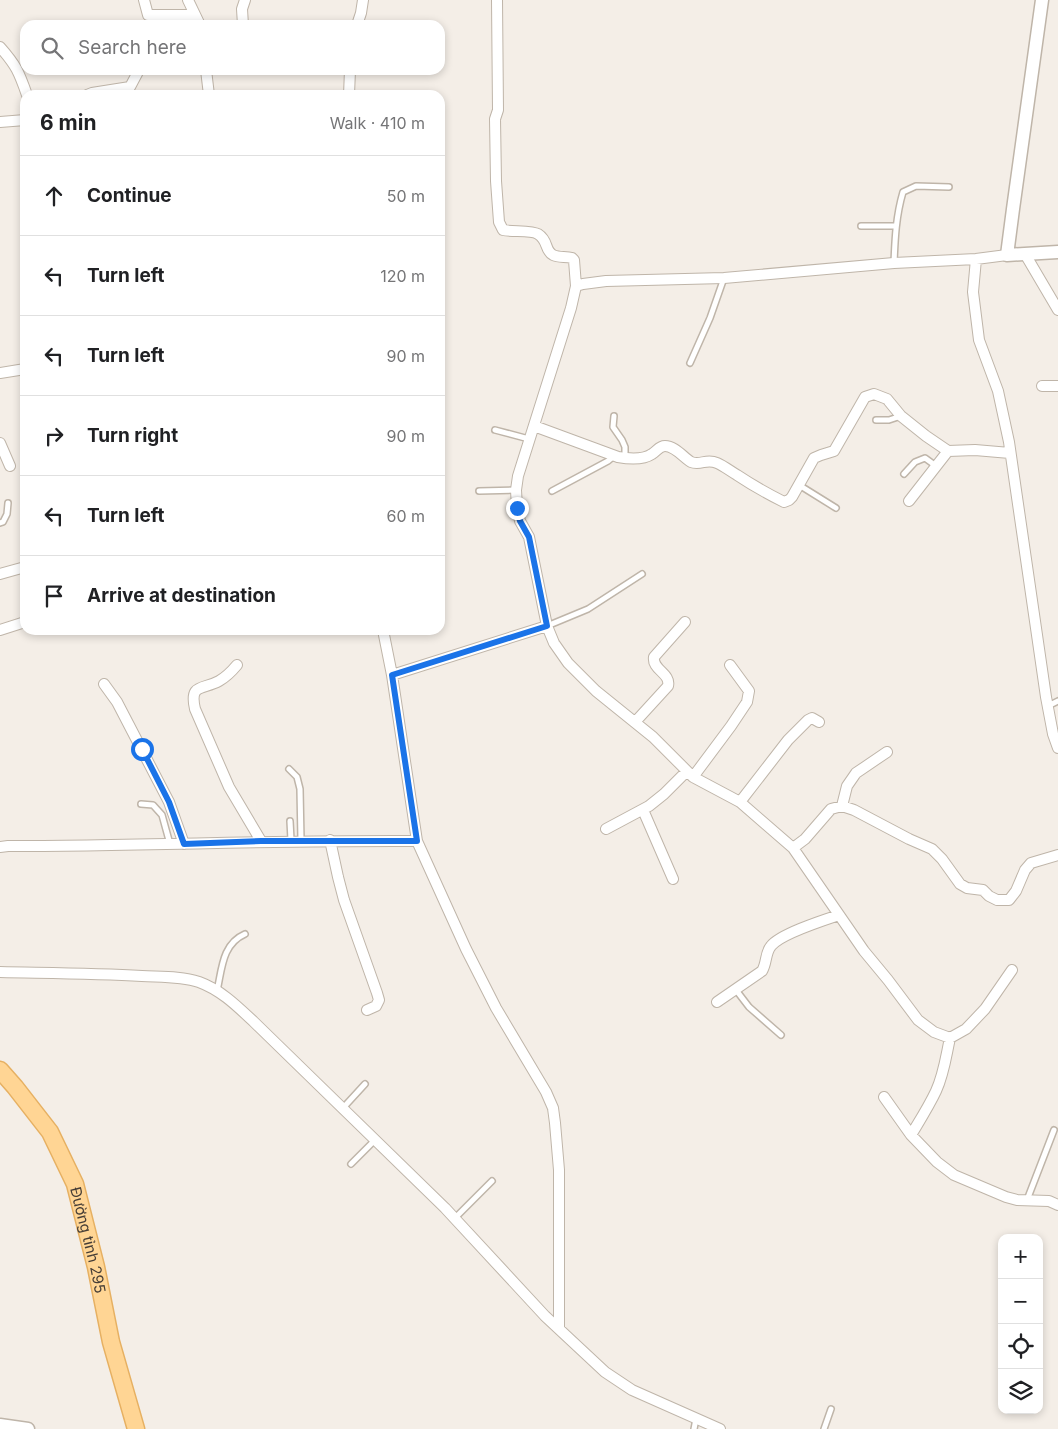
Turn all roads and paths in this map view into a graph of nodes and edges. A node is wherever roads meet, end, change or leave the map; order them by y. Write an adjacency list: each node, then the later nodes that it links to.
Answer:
1 (144, 0): 7 (street)
2 (188, 0): 7 (street)
3 (245, 0): 9 (street)
4 (363, 0): 10 (street)
5 (496, 0): 32 (street)
6 (1042, 0): 28 (street)
7 (194, 15): 8 (street)
8 (197, 20)
9 (243, 20)
10 (359, 20)
11 (0, 47): 13 (street)
12 (20, 75): 17 (street)
13 (20, 75)
14 (136, 75): 18 (street)
15 (207, 75): 19 (street)
16 (350, 75): 20 (street)
17 (25, 90)
18 (111, 90)
19 (208, 90)
20 (349, 90)
21 (20, 120): 22 (street)
22 (0, 122)
23 (949, 187): 25 (lane)
24 (861, 226): 25 (lane)
25 (896, 226): 30 (lane)
26 (1058, 252): 27 (street)
27 (1025, 254): 28 (street); 33 (street)
28 (1007, 255): 29 (street)
29 (976, 259): 30 (street); 47 (street)
30 (894, 263): 31 (street)
31 (724, 278): 32 (street); 34 (lane)
32 (576, 286): 42 (street)
33 (1058, 310)
34 (690, 362)
35 (20, 370): 36 (street)
36 (0, 373)
37 (1042, 386): 38 (street)
38 (1058, 386)
39 (614, 416): 49 (lane)
40 (901, 416): 41 (lane); 46 (street); 53 (street)
41 (876, 420)
42 (534, 426): 44 (street); 48 (street)
43 (495, 430): 44 (lane)
44 (529, 439): 54 (street)
45 (0, 444): 50 (street)
46 (948, 451): 47 (street); 51 (street)
47 (1010, 453): 74 (street)
48 (614, 456): 49 (street); 56 (lane)
49 (625, 458): 53 (street)
50 (10, 466)
51 (936, 466): 52 (lane); 57 (street)
52 (904, 474)
53 (799, 485): 59 (lane)
54 (516, 490): 55 (lane); 66 (street)
55 (480, 491)
56 (552, 491)
57 (909, 501)
58 (8, 503): 60 (lane)
59 (836, 508)
60 (0, 523)
61 (20, 568): 62 (street)
62 (0, 574)
63 (642, 574): 66 (lane)
64 (685, 622): 75 (street)
65 (20, 624): 67 (street)
66 (547, 626): 71 (street); 75 (street)
67 (0, 630)
68 (384, 635): 71 (street)
69 (237, 665): 89 (street)
70 (730, 665): 80 (street)
71 (392, 675): 90 (street)
72 (104, 684): 92 (street)
73 (1058, 701): 74 (lane)
74 (1048, 706): 77 (street)
75 (636, 721): 80 (street)
76 (819, 722): 81 (street)
77 (1058, 748)
78 (887, 752): 83 (street)
79 (289, 769): 87 (lane)
80 (690, 774): 81 (street); 84 (street)
81 (740, 802): 94 (street)
82 (141, 804): 91 (lane)
83 (842, 806): 94 (street); 95 (street)
84 (643, 810): 86 (street); 96 (street)
85 (290, 821): 87 (lane)
86 (606, 828)
87 (296, 840): 88 (street); 89 (street)
88 (330, 840): 90 (street); 104 (street)
89 (261, 841): 92 (street)
90 (417, 841): 119 (street)
91 (170, 844): 92 (street); 93 (street)
92 (184, 844)
93 (0, 848)
94 (793, 848): 97 (street)
95 (1058, 855)
96 (674, 878)
97 (839, 914): 101 (street); 106 (street)
98 (245, 934): 102 (lane)
99 (1012, 970): 106 (street)
100 (0, 972): 102 (street)
101 (736, 990): 103 (street); 105 (lane)
102 (218, 991): 110 (street)
103 (717, 1002)
104 (367, 1010)
105 (781, 1035)
106 (950, 1038): 112 (street)
107 (0, 1070): 124 (main road, Đường tỉnh 295)
108 (365, 1084): 110 (lane)
109 (884, 1097): 112 (street)
110 (343, 1108): 113 (street)
111 (1054, 1130): 116 (lane)
112 (911, 1135): 116 (street)
113 (375, 1140): 114 (lane); 118 (street)
114 (351, 1164)
115 (492, 1181): 118 (lane)
116 (1027, 1201): 117 (street)
117 (1058, 1205)
118 (454, 1218): 119 (street)
119 (558, 1329): 122 (street)
120 (831, 1409): 126 (lane)
121 (0, 1424): 123 (street)
122 (695, 1424): 125 (street)
123 (28, 1429)
124 (136, 1429)
125 (720, 1429)
126 (824, 1429)

